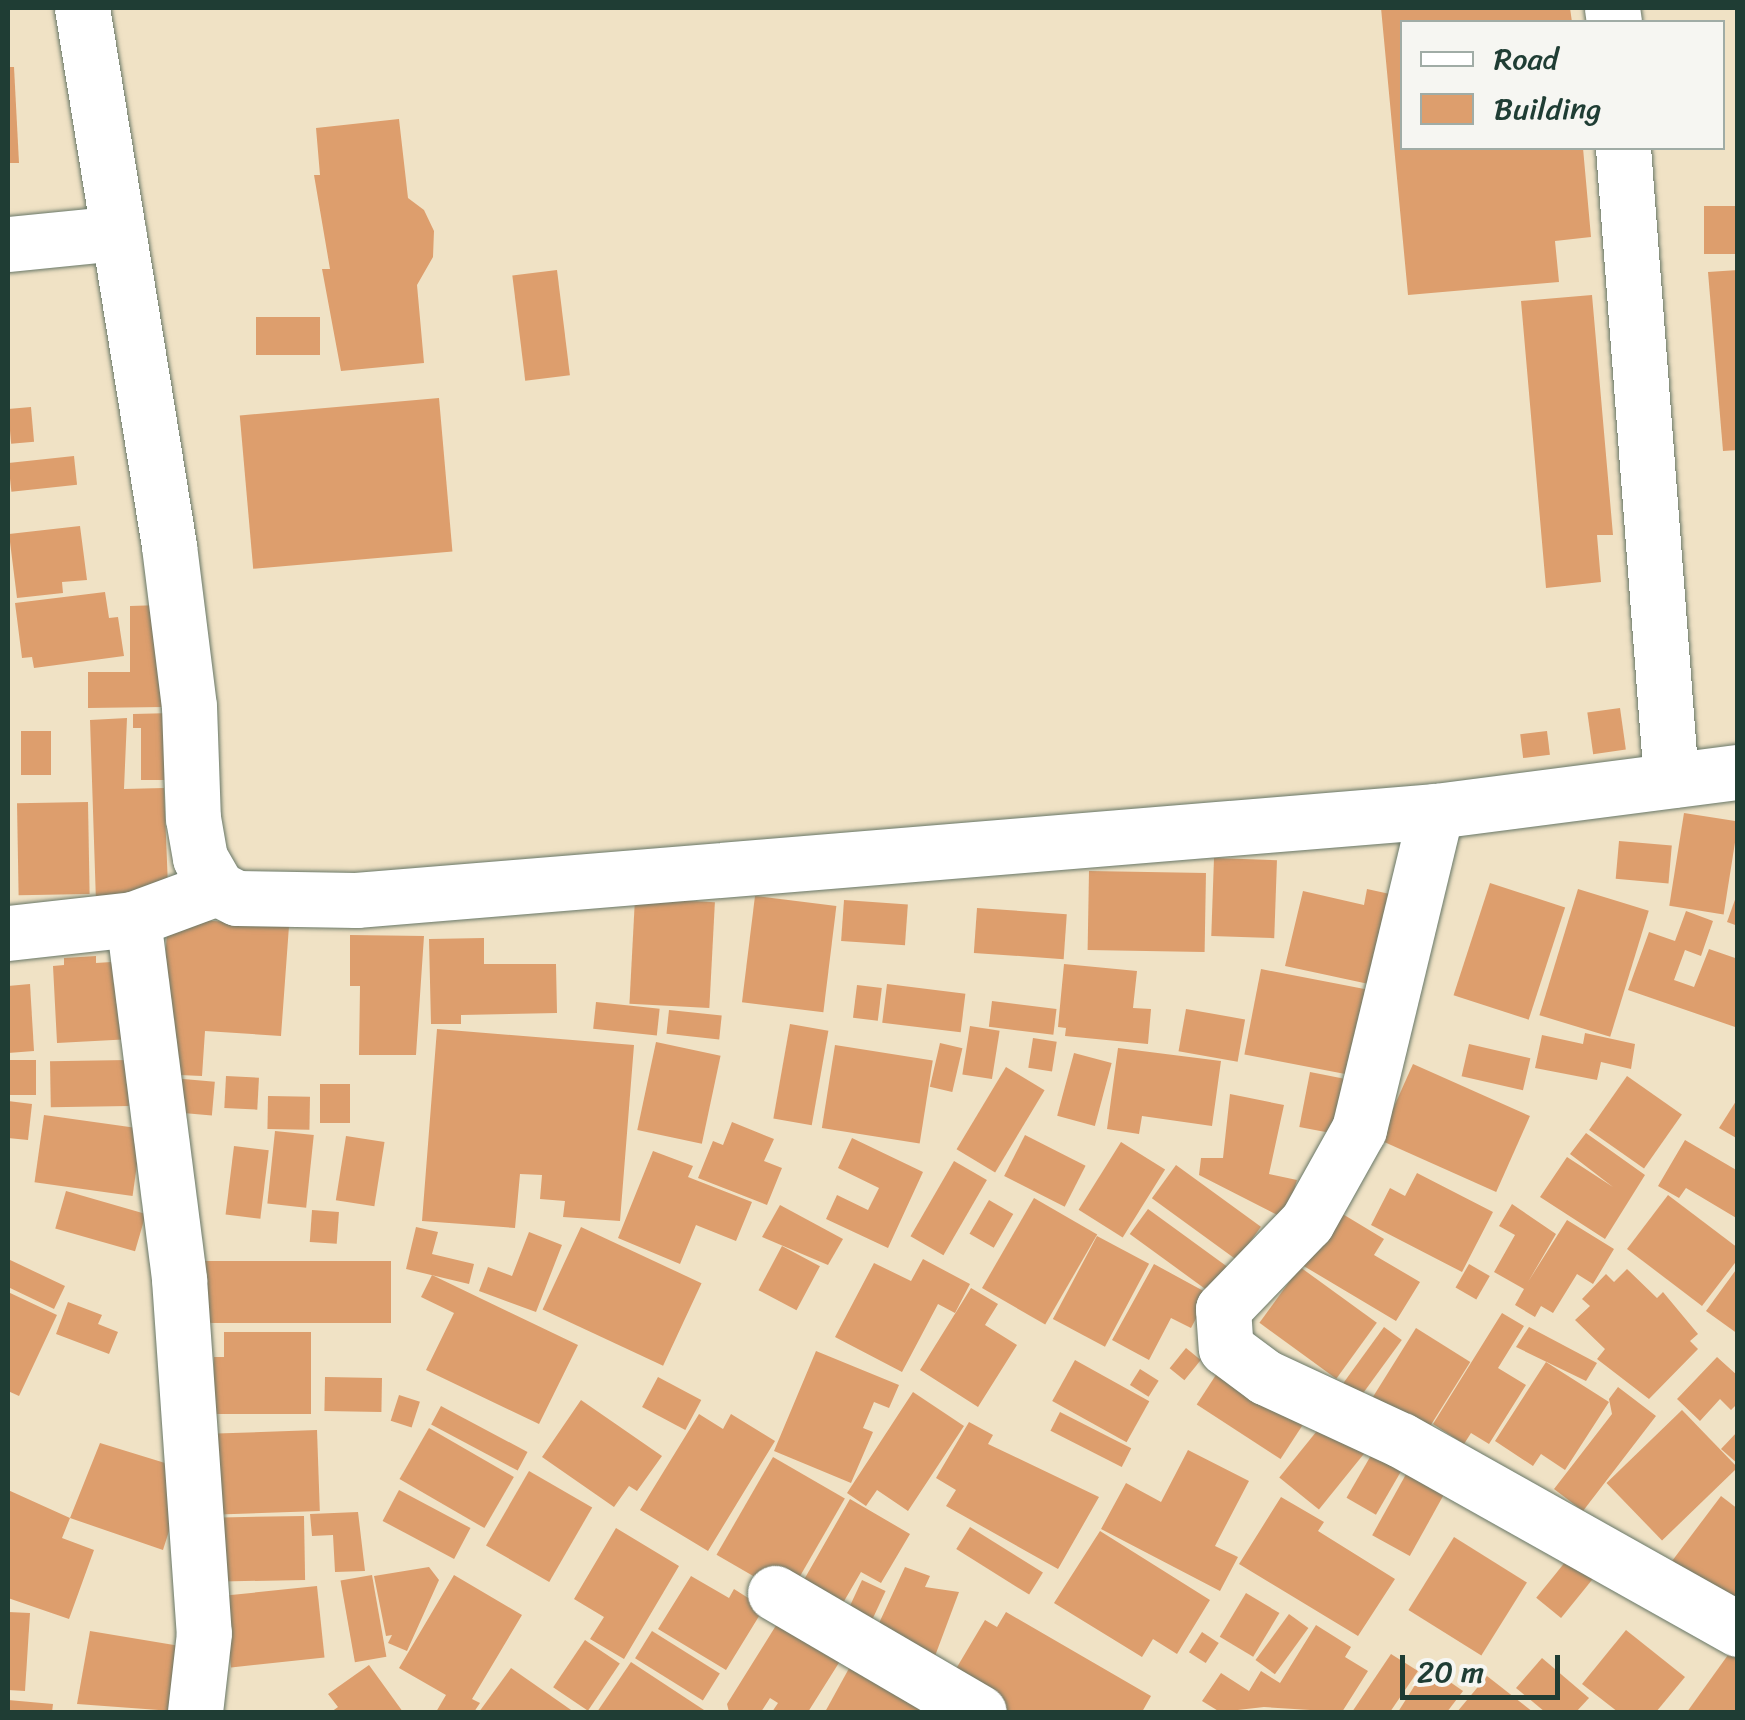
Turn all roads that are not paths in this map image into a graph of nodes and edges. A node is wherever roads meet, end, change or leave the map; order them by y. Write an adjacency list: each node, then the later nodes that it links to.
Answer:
1 (82, 8): 3 (street)
2 (1623, 150): 6 (street)
3 (118, 233): 4 (street); 8 (street)
4 (8, 244)
5 (1738, 772): 6 (street)
6 (1671, 780): 7 (street)
7 (1436, 811): 8 (street); 12 (street)
8 (217, 888): 9 (street)
9 (134, 920): 10 (street); 13 (street)
10 (8, 933)
11 (776, 1593): 14 (street)
12 (1738, 1629)
13 (195, 1712)
14 (978, 1712)

